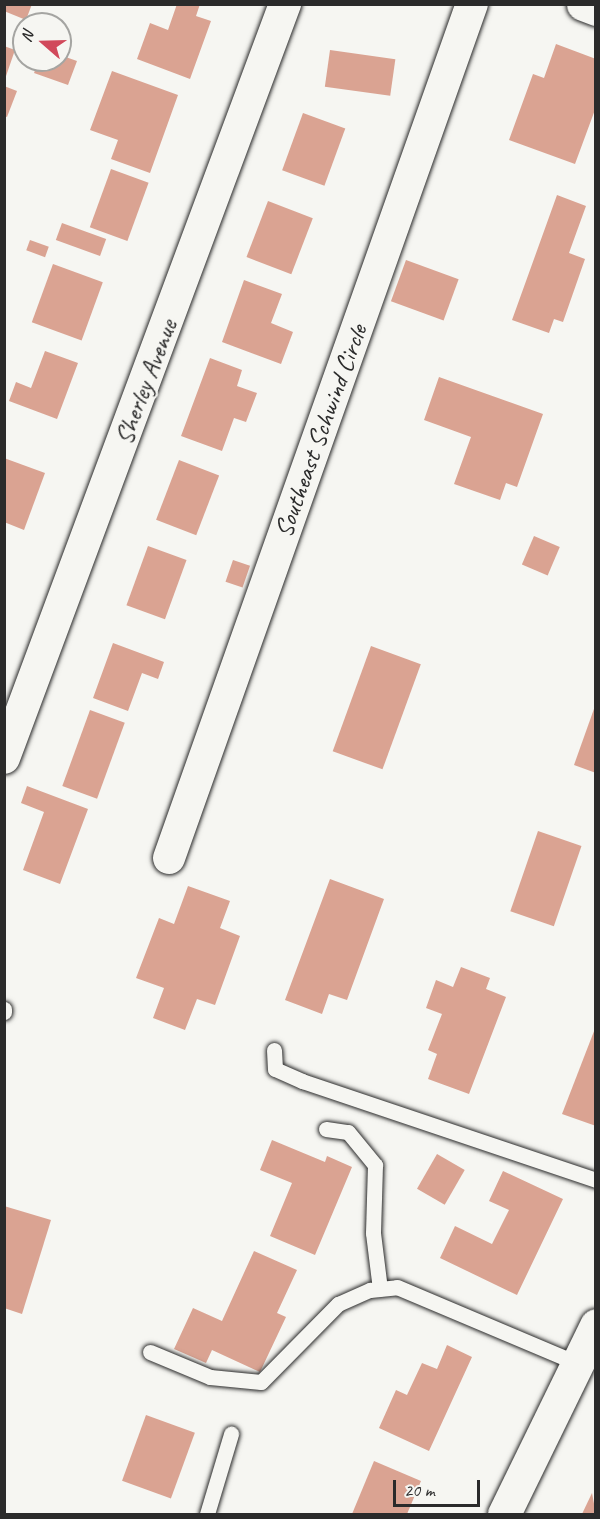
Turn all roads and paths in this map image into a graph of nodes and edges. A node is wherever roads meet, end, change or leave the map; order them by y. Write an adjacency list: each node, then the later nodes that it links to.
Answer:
1 (285, 4): 5 (street, Sherley Avenue)
2 (472, 4): 6 (street, Southeast Schwind Circle)
3 (583, 4): 4 (street)
4 (596, 9)
5 (4, 758)
6 (169, 858)
7 (274, 1050): 9 (lane)
8 (326, 1129): 10 (lane)
9 (596, 1180)
10 (380, 1289): 12 (lane); 13 (lane)
11 (596, 1325): 13 (street)
12 (150, 1352)
13 (577, 1363): 16 (street)
14 (231, 1434): 15 (lane)
15 (207, 1515)
16 (504, 1515)

